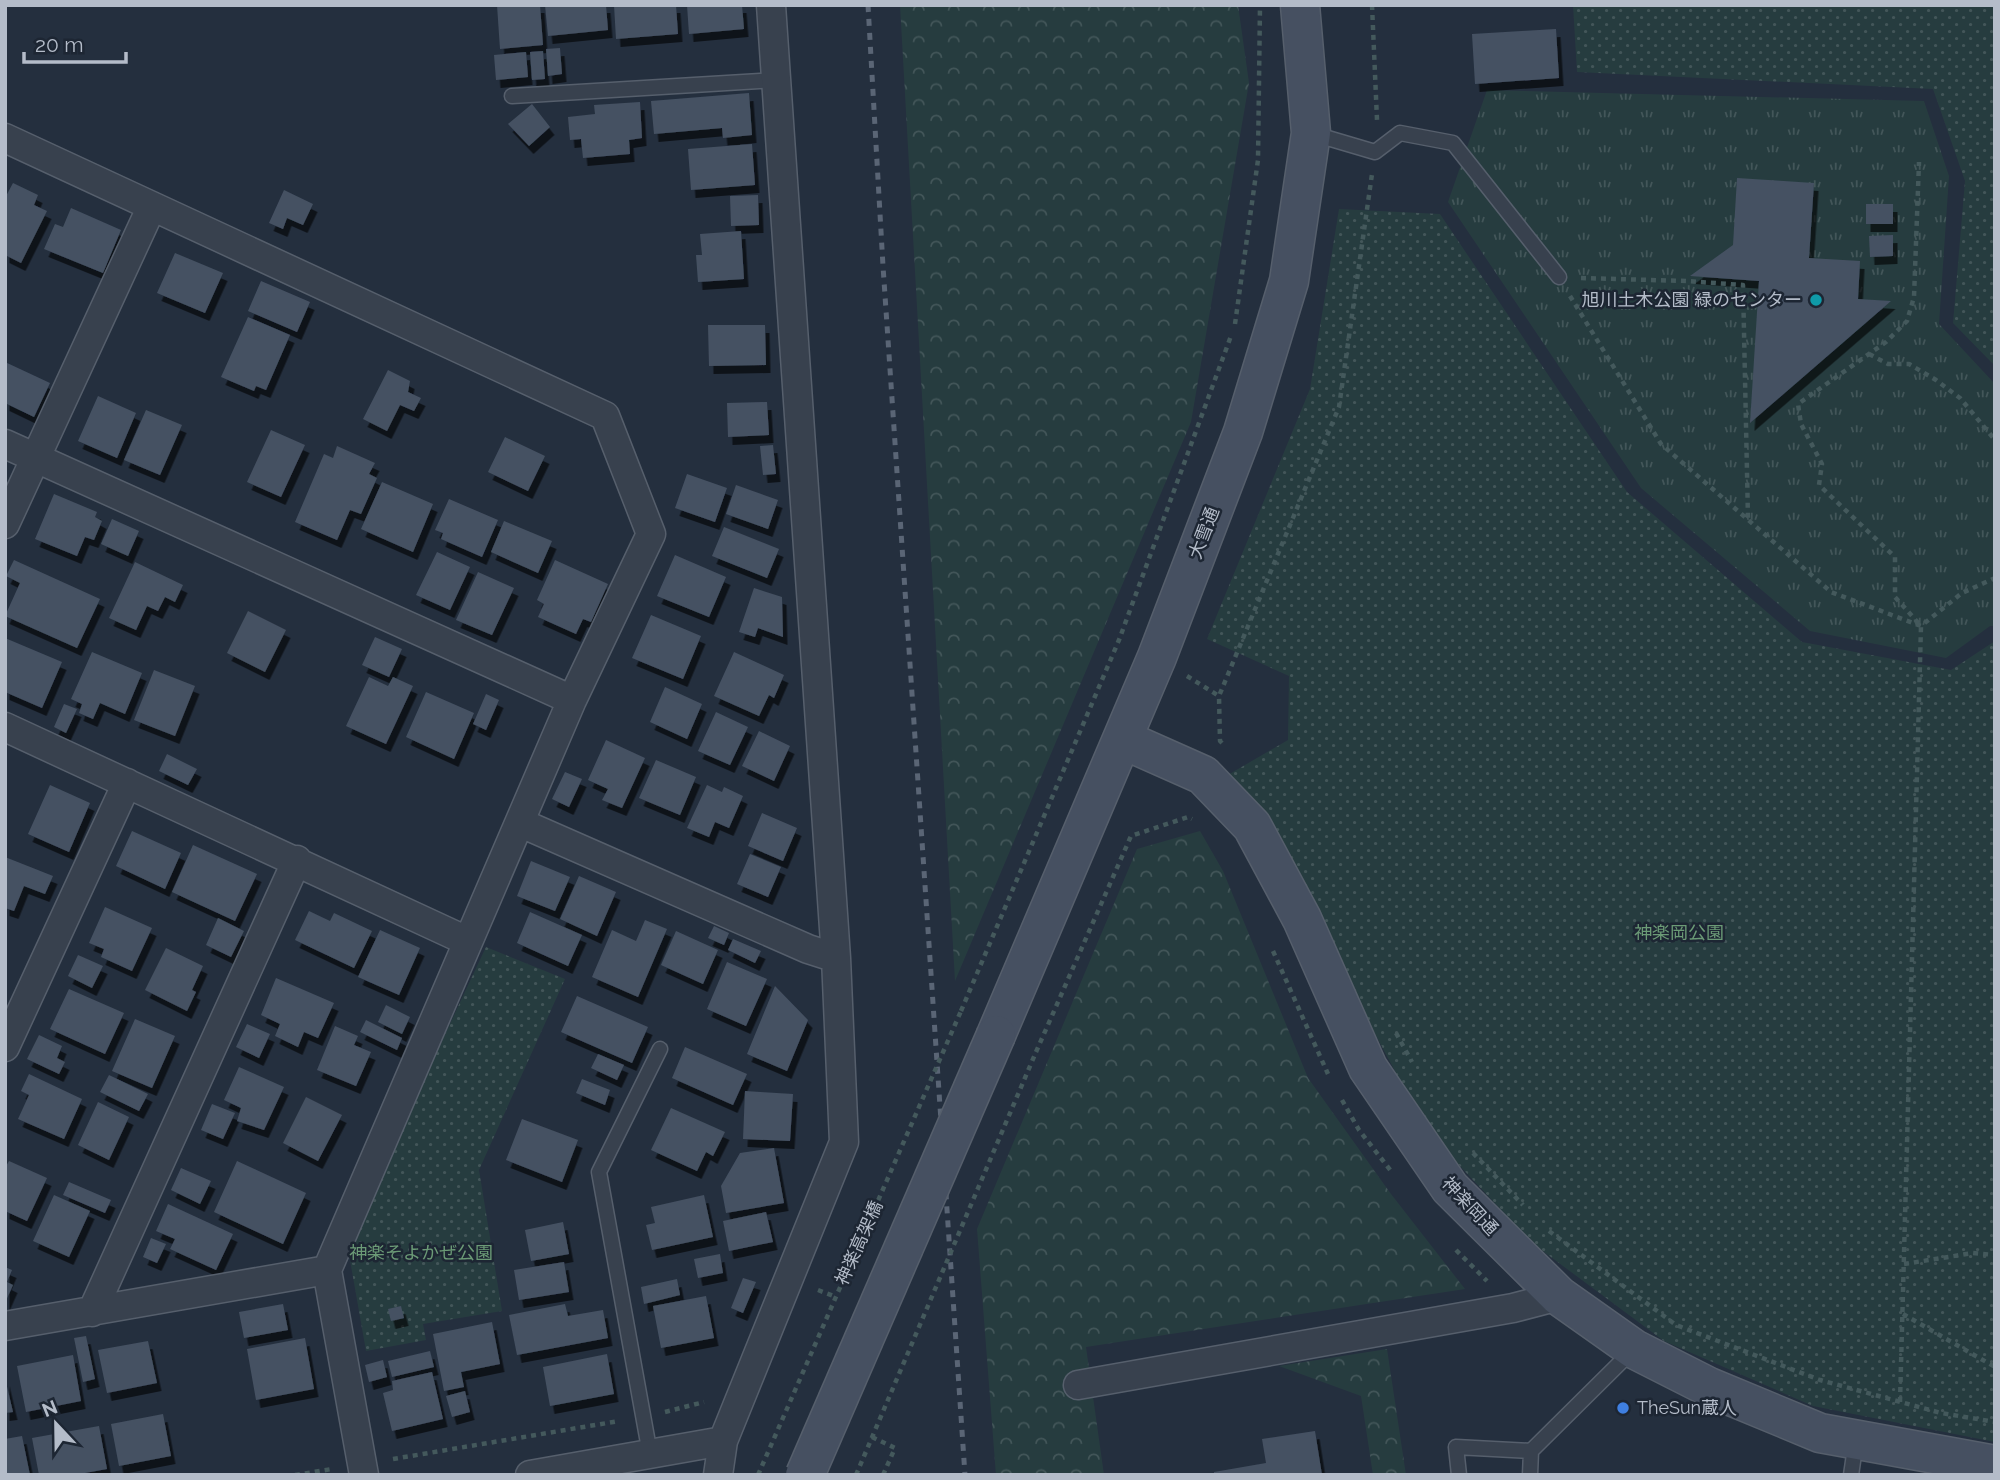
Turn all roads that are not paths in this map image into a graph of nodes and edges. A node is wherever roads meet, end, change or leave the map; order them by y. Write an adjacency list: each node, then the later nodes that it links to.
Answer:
1 (771, 5): 3 (street)
2 (1300, 5): 5 (main road, 大雪通)
3 (776, 80): 4 (lane); 19 (street)
4 (512, 96)
5 (1311, 133): 8 (lane); 14 (main road, 大雪通)
6 (5, 138): 7 (street)
7 (152, 206): 10 (street); 12 (street)
8 (1559, 277)
9 (5, 444): 10 (street)
10 (35, 458): 11 (street); 12 (street)
11 (5, 524)
12 (572, 701): 16 (street)
13 (5, 726): 15 (street)
14 (1122, 739): 23 (main road, 神楽岡通); 36 (main road, 大雪通, bridge)
15 (127, 783): 17 (street); 20 (street)
16 (521, 823): 18 (street); 19 (street)
17 (297, 860): 18 (street); 24 (street)
18 (467, 941): 22 (street)
19 (836, 958): 28 (street)
20 (5, 1046)
21 (660, 1049): 30 (lane)
22 (327, 1270): 24 (street); 33 (street)
23 (1559, 1296): 26 (main road, 神楽岡通); 27 (street)
24 (92, 1312): 25 (street)
25 (5, 1326)
26 (1634, 1349): 29 (lane); 31 (main road, 神楽岡通)
27 (1078, 1385)
28 (723, 1441): 30 (street); 35 (street)
29 (1531, 1451): 37 (lane); 38 (lane)
30 (650, 1454): 34 (street)
31 (1854, 1457): 32 (main road, 神楽岡通)
32 (1995, 1465)
33 (363, 1469)
34 (530, 1475)
35 (718, 1475)
36 (805, 1475)
37 (1458, 1475)
38 (1530, 1475)

